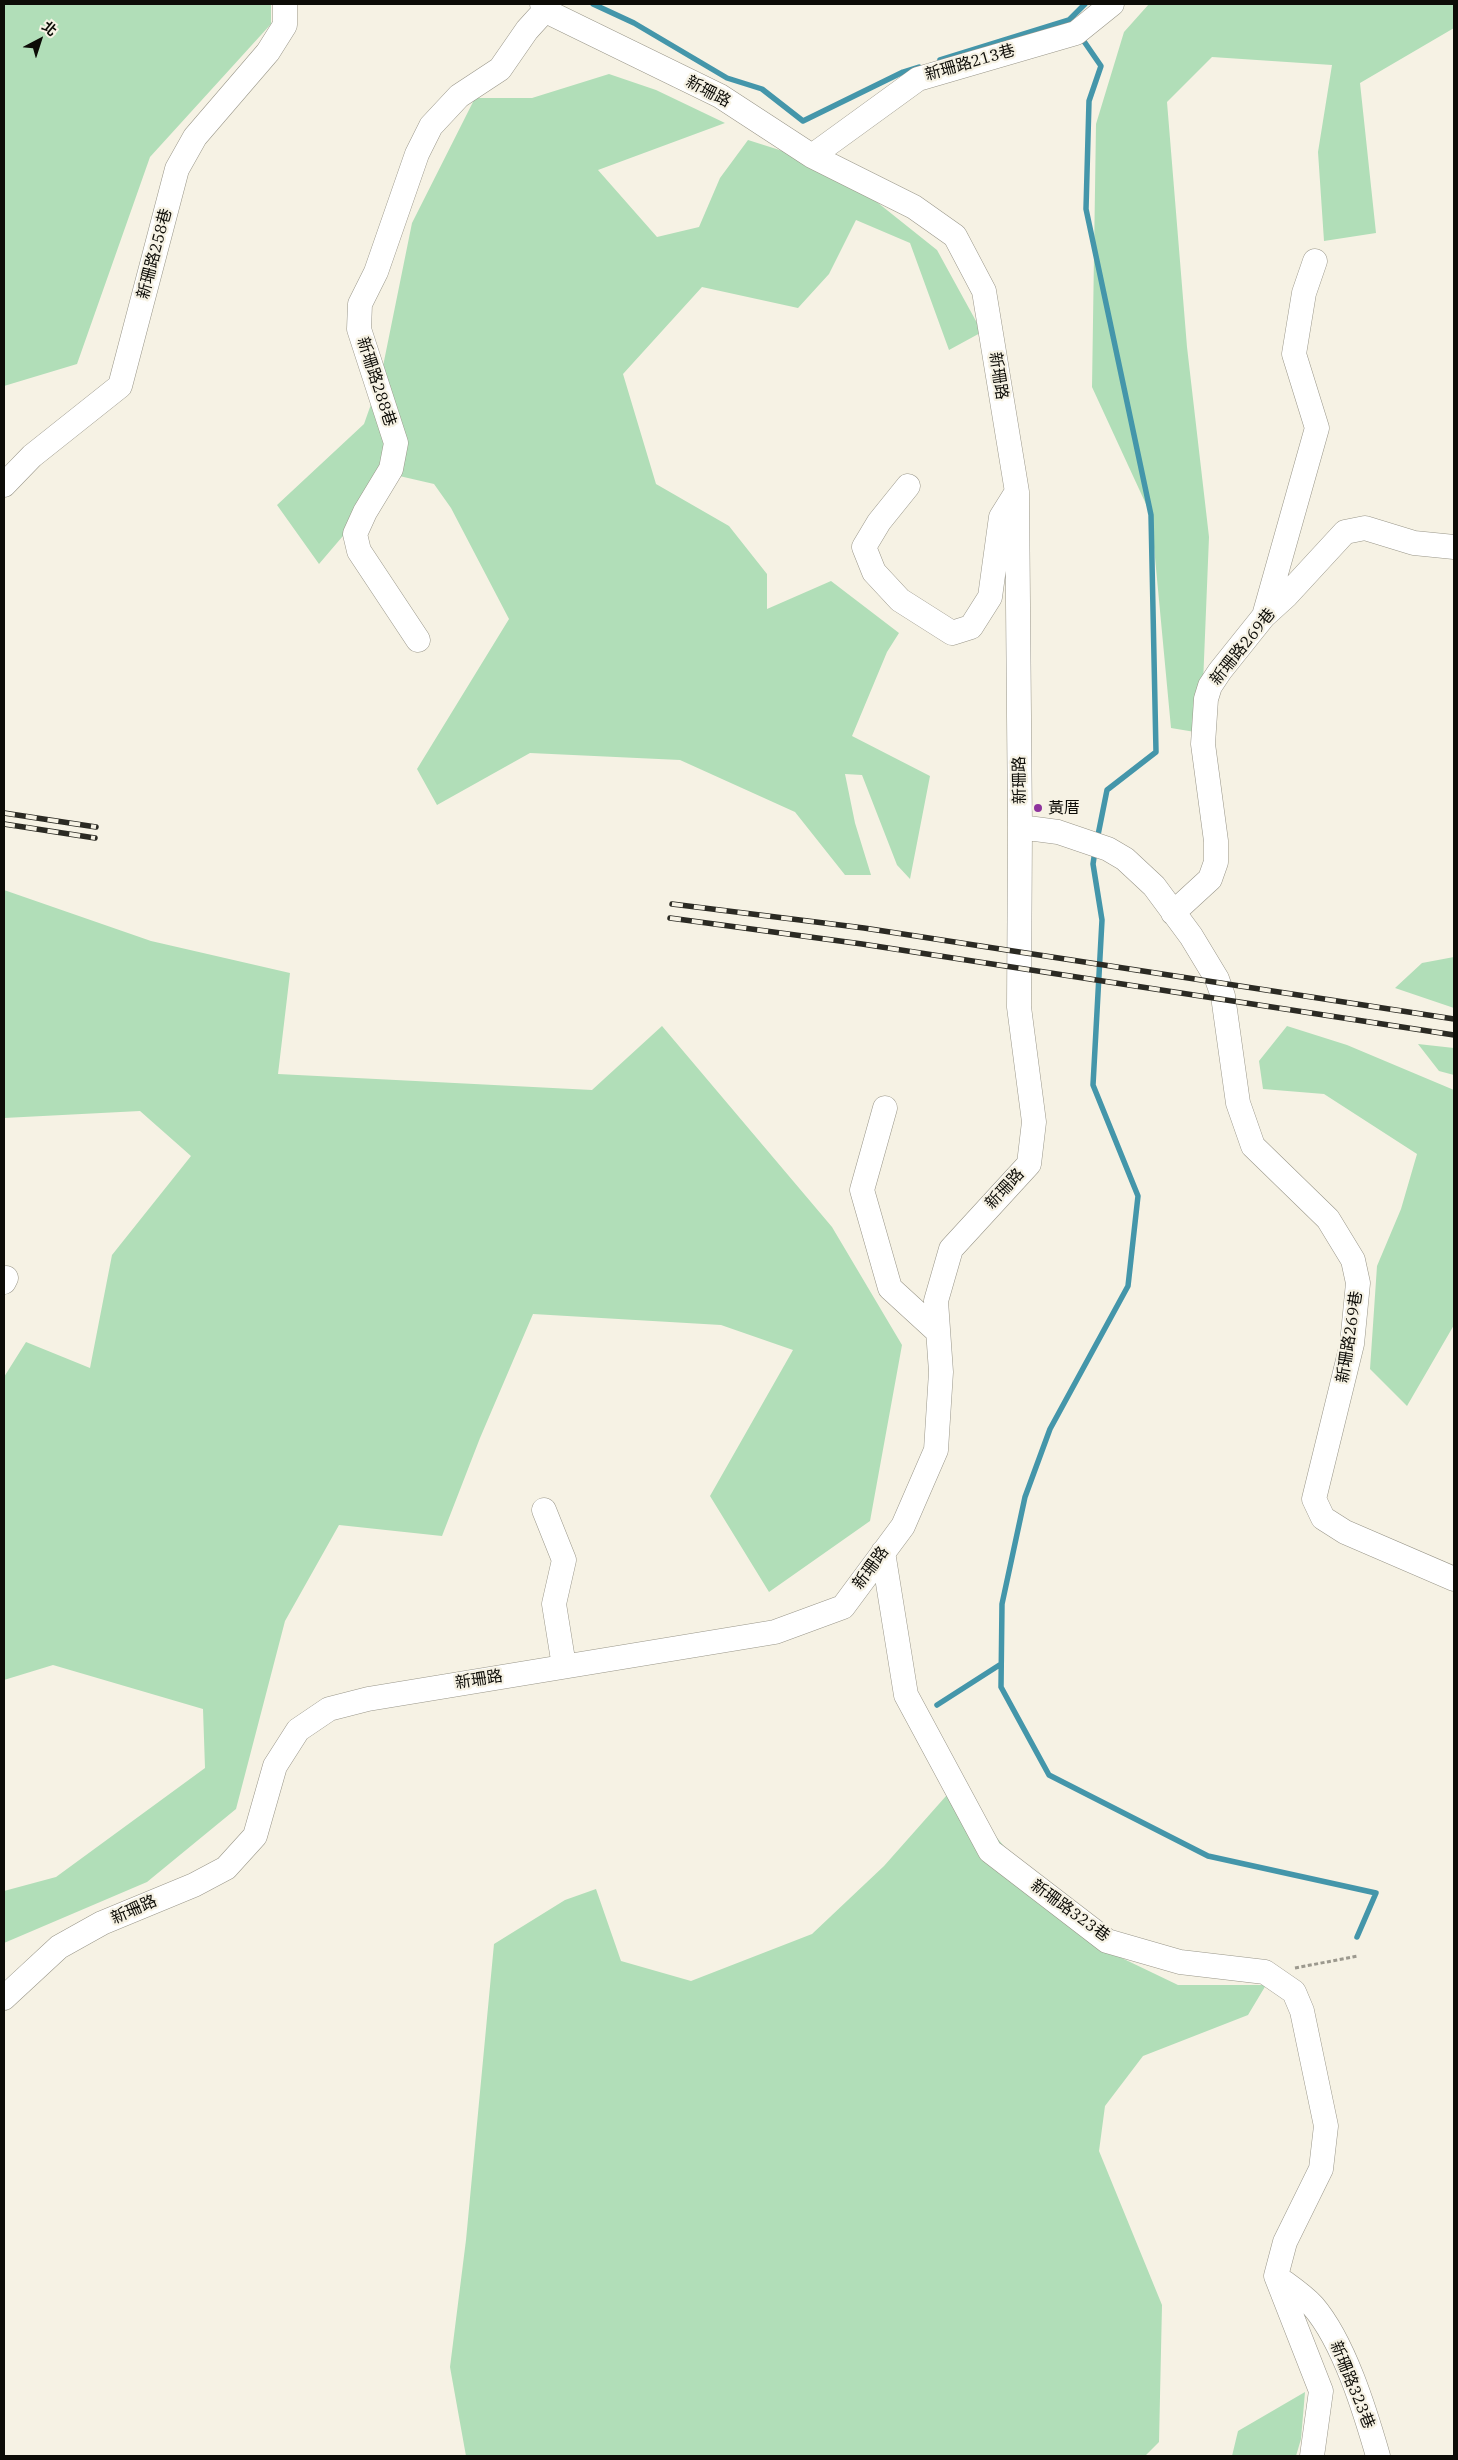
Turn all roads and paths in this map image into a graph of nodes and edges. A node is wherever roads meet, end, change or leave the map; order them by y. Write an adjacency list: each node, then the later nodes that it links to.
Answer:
1 (285, 4): 6 (street, 新珊路258巷)
2 (1112, 4): 4 (street, 新珊路213巷)
3 (544, 6): 4 (street, 新珊路); 11 (street, 新珊路288巷)
4 (812, 156): 8 (street, 新珊路)
5 (1315, 261): 10 (street)
6 (4, 486)
7 (908, 486): 8 (street)
8 (1017, 492): 12 (street, 新珊路)
9 (1454, 547): 10 (street, 新珊路269巷)
10 (1264, 616): 13 (street, 新珊路269巷)
11 (418, 640)
12 (1020, 827): 13 (street, 新珊路269巷); 15 (street, 新珊路)
13 (1174, 913): 18 (street, 新珊路269巷)
14 (885, 1108): 15 (street)
15 (938, 1332): 17 (street, 新珊路)
16 (544, 1510): 19 (street)
17 (883, 1552): 19 (street, 新珊路); 21 (street, 新珊路323巷)
18 (1454, 1579)
19 (564, 1666): 22 (street, 新珊路)
20 (1358, 1956): 21 (path)
21 (1275, 1978): 23 (street, 新珊路323巷)
22 (4, 1998)
23 (1276, 2276): 24 (street, 新珊路323巷); 25 (street, 新珊路323巷)
24 (1312, 2456)
25 (1378, 2456)

